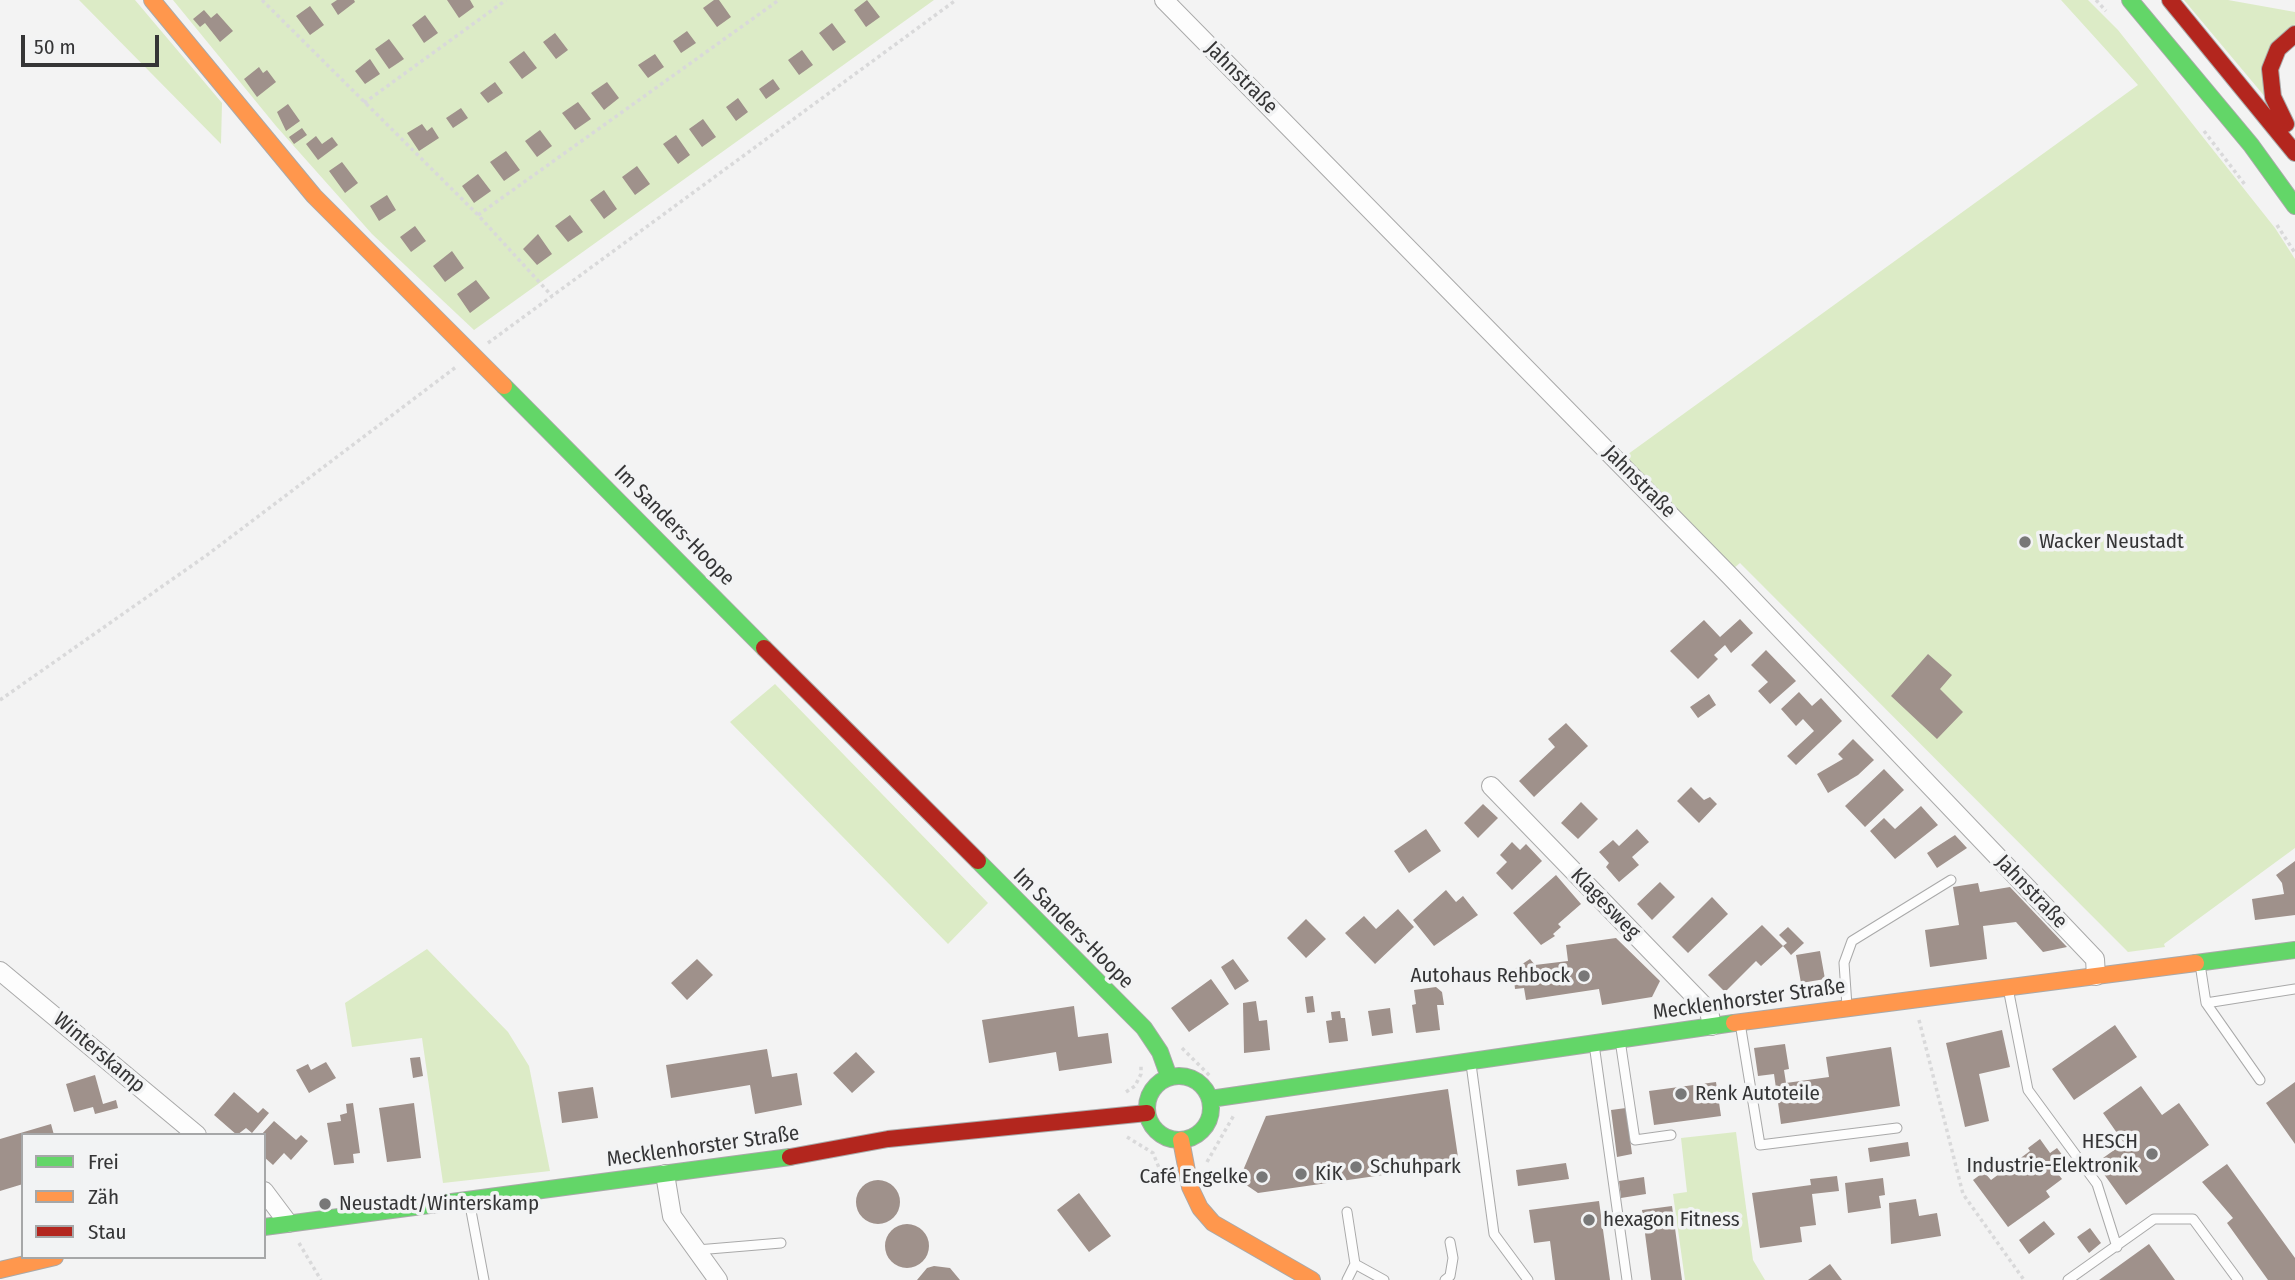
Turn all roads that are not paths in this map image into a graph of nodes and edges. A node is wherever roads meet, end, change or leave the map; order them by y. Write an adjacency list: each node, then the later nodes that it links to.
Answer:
1 (152, 0): 24 (main road, Im Sanders-Hoope)
2 (1164, 0): 14 (street, Jahnstraße)
3 (2130, 0): 8 (main road)
4 (2170, 0): 7 (main road)
5 (2295, 34): 6 (main road)
6 (2295, 142)
7 (2295, 153)
8 (2295, 206)
9 (1491, 786): 20 (street, Klagesweg)
10 (1951, 880): 18 (lane)
11 (2295, 950): 12 (main road, Mecklenhorster Straße)
12 (2200, 964): 14 (main road, Mecklenhorster Straße); 17 (lane)
13 (0, 971): 29 (street, Winterskamp)
14 (2096, 976): 15 (main road, Mecklenhorster Straße)
15 (2007, 986): 18 (main road, Mecklenhorster Straße); 40 (lane)
16 (2295, 989): 17 (lane)
17 (2206, 1003): 25 (lane)
18 (1847, 1007): 19 (main road, Mecklenhorster Straße)
19 (1740, 1022): 20 (main road, Mecklenhorster Straße); 28 (lane)
20 (1712, 1026): 21 (main road, Mecklenhorster Straße)
21 (1619, 1039): 22 (main road, Mecklenhorster Straße); 30 (lane)
22 (1593, 1042): 23 (main road, Mecklenhorster Straße); 52 (lane)
23 (1471, 1059): 26 (main road, Mecklenhorster Straße); 51 (lane)
24 (1169, 1077): 26 (main road); 27 (main road)
25 (2260, 1080)
26 (1210, 1099): 31 (main road)
27 (1147, 1113): 31 (main road); 32 (main road, Mecklenhorster Straße)
28 (1897, 1128)
29 (195, 1133)
30 (1671, 1135)
31 (1181, 1140): 47 (main road)
32 (665, 1174): 34 (main road, Mecklenhorster Straße); 41 (street)
33 (266, 1194): 36 (street)
34 (469, 1198): 36 (main road, Mecklenhorster Straße); 45 (lane)
35 (1347, 1212): 43 (lane)
36 (288, 1223): 37 (main road, Mecklenhorster Straße)
37 (266, 1227)
38 (1450, 1242): 50 (lane)
39 (781, 1243): 41 (lane)
40 (2117, 1247): 53 (lane); 54 (lane)
41 (697, 1250): 46 (street)
42 (47, 1259): 44 (main road)
43 (1355, 1264): 48 (lane); 49 (lane)
44 (0, 1270)
45 (484, 1280)
46 (718, 1280)
47 (1312, 1280)
48 (1346, 1280)
49 (1384, 1280)
50 (1445, 1280)
51 (1528, 1280)
52 (1627, 1280)
53 (2068, 1280)
54 (2238, 1280)

